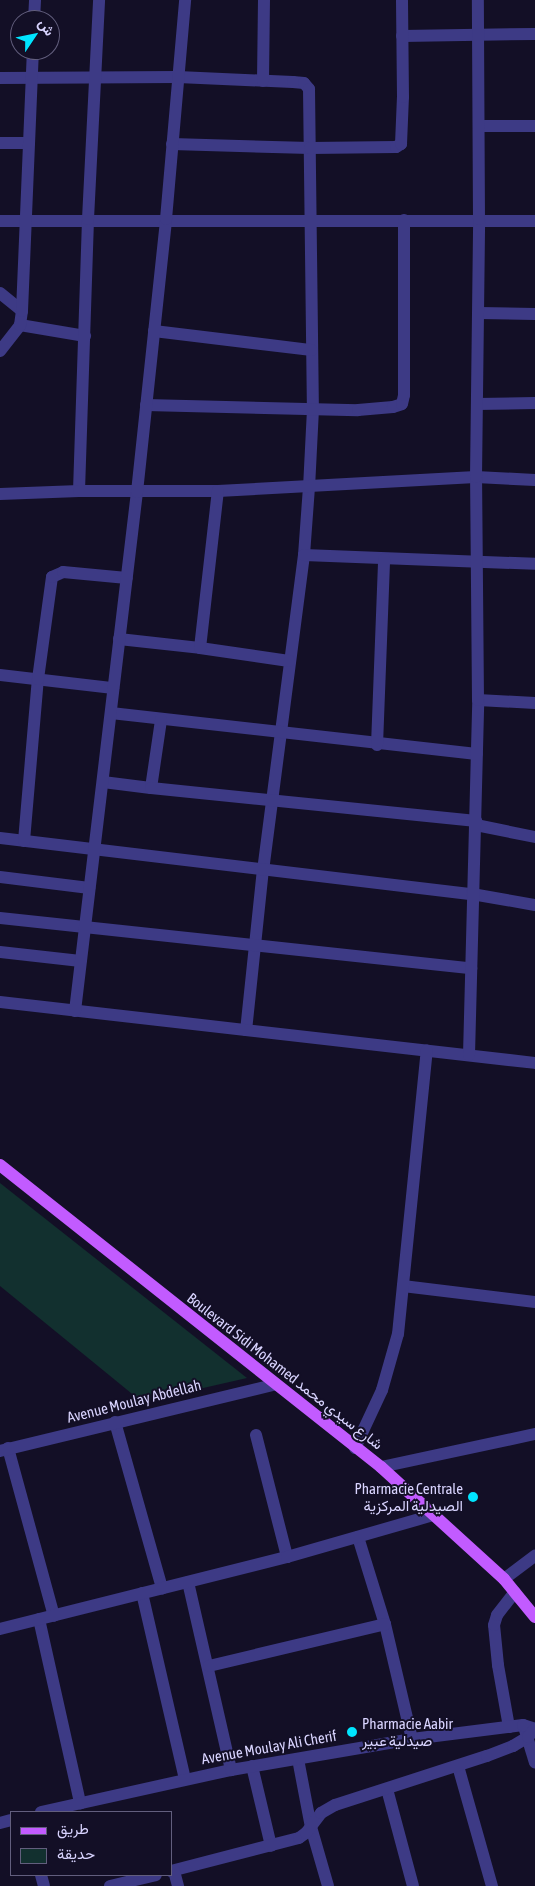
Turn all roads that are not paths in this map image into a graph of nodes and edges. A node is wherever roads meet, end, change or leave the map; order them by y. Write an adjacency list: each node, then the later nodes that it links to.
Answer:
1 (99, 0): 10 (street)
2 (185, 0): 11 (street)
3 (264, 0): 14 (street)
4 (402, 0): 8 (street)
5 (478, 0): 6 (street)
6 (479, 34): 7 (street); 8 (street); 15 (street)
7 (535, 34)
8 (402, 36): 20 (street)
9 (33, 60): 13 (street)
10 (96, 77): 11 (street); 13 (street); 21 (street)
11 (178, 77): 14 (street); 19 (street)
12 (0, 78): 13 (street)
13 (32, 78): 18 (street)
14 (263, 81): 20 (street)
15 (479, 126): 16 (street); 23 (street)
16 (535, 126)
17 (0, 143): 18 (street)
18 (30, 143): 27 (street)
19 (172, 144): 20 (street); 22 (street)
20 (310, 148): 24 (street)
21 (88, 219): 22 (street); 27 (street); 35 (street)
22 (166, 219): 24 (street); 34 (street)
23 (479, 219): 25 (street); 28 (street); 31 (street)
24 (312, 220): 25 (street); 36 (street)
25 (404, 220): 41 (street)
26 (0, 221): 27 (street)
27 (27, 221): 30 (street)
28 (535, 221)
29 (0, 293): 30 (street)
30 (22, 311): 33 (street)
31 (479, 313): 32 (street); 39 (street)
32 (535, 314)
33 (20, 325): 35 (street); 37 (street)
34 (154, 331): 36 (street); 40 (street)
35 (85, 336): 45 (street)
36 (312, 350): 41 (street)
37 (0, 351)
38 (535, 403): 39 (street)
39 (477, 404): 42 (street)
40 (146, 405): 41 (street); 47 (street)
41 (313, 410): 44 (street)
42 (476, 477): 43 (street); 44 (street); 51 (street)
43 (535, 480)
44 (309, 487): 46 (street); 49 (street)
45 (79, 491): 47 (street); 48 (street)
46 (218, 491): 47 (street); 55 (street)
47 (137, 492): 53 (street)
48 (0, 494)
49 (304, 555): 50 (street); 56 (street)
50 (384, 559): 51 (street); 65 (street)
51 (477, 562): 52 (street); 60 (street)
52 (535, 564)
53 (127, 578): 54 (street); 58 (street)
54 (119, 639): 55 (street); 59 (street)
55 (200, 648): 56 (street)
56 (290, 661): 64 (street)
57 (0, 675): 58 (street)
58 (38, 679): 59 (street); 73 (street)
59 (113, 688): 62 (street)
60 (478, 700): 61 (street); 66 (street)
61 (535, 703)
62 (111, 713): 63 (street); 67 (street)
63 (161, 720): 64 (street); 68 (street)
64 (281, 734): 65 (street); 69 (street)
65 (377, 745): 66 (street)
66 (477, 754): 70 (street)
67 (104, 782): 68 (street); 74 (street)
68 (150, 788): 69 (street)
69 (272, 799): 70 (street); 75 (street)
70 (476, 823): 71 (street); 78 (street)
71 (535, 837)
72 (0, 838): 73 (street)
73 (24, 841): 74 (street)
74 (94, 850): 75 (street); 77 (street)
75 (263, 869): 78 (street); 82 (street)
76 (0, 878): 77 (street)
77 (89, 888): 81 (street)
78 (472, 894): 79 (street); 85 (street)
79 (535, 905)
80 (0, 918): 81 (street)
81 (84, 926): 82 (street); 84 (street)
82 (254, 944): 85 (street); 88 (street)
83 (0, 952): 84 (street)
84 (80, 961): 87 (street)
85 (471, 968): 90 (street)
86 (0, 1002): 87 (street)
87 (74, 1011): 88 (street)
88 (246, 1030): 89 (street)
89 (427, 1050): 90 (street); 93 (street)
90 (469, 1055): 91 (street)
91 (535, 1063)
92 (0, 1166): 95 (main road, Boulevard Sidi Mohamed شارع سيدي محمد)
93 (403, 1286): 94 (street); 99 (street)
94 (535, 1302)
95 (276, 1384): 96 (street, Avenue Moulay Abdellah); 99 (main road, Boulevard Sidi Mohamed شارع سيدي محمد)
96 (115, 1422): 100 (street, Avenue Moulay Abdellah); 108 (street)
97 (535, 1434): 101 (street)
98 (256, 1435): 105 (street)
99 (355, 1448): 101 (main road, Boulevard Sidi Mohamed شارع سيدي محمد)
100 (4, 1450): 111 (street)
101 (381, 1467): 102 (main road, Boulevard Sidi Mohamed شارع سيدي محمد)
102 (434, 1515): 103 (street); 106 (main road, Boulevard Sidi Mohamed شارع سيدي محمد)
103 (358, 1537): 105 (street); 114 (street)
104 (535, 1556): 106 (street)
105 (287, 1557): 107 (street)
106 (504, 1579): 109 (main road, Boulevard Sidi Mohamed شارع سيدي محمد)
107 (188, 1582): 108 (street); 116 (street)
108 (162, 1588): 110 (street)
109 (515, 1592): 112 (main road, Boulevard Sidi Mohamed شارع سيدي محمد); 117 (street)
110 (142, 1593): 111 (street); 125 (street)
111 (54, 1616): 113 (street)
112 (535, 1617)
113 (39, 1619): 115 (street); 127 (street)
114 (384, 1624): 116 (street); 119 (street)
115 (0, 1629)
116 (209, 1666): 124 (street)
117 (509, 1727): 118 (street, Avenue Moulay Ali Cherif); 119 (street, Avenue Moulay Ali Cherif)
118 (530, 1730): 121 (street); 123 (street)
119 (412, 1738): 120 (street, Avenue Moulay Ali Cherif)
120 (298, 1759): 122 (street, Avenue Moulay Ali Cherif); 129 (street)
121 (535, 1762)
122 (252, 1766): 124 (street, Avenue Moulay Ali Cherif); 130 (street)
123 (458, 1766): 126 (street); 137 (street)
124 (231, 1770): 125 (street, Avenue Moulay Ali Cherif)
125 (185, 1779): 127 (street, Avenue Moulay Ali Cherif)
126 (387, 1789): 129 (street); 136 (street)
127 (80, 1803): 128 (street, Avenue Moulay Ali Cherif)
128 (46, 1811)
129 (311, 1827): 130 (street); 135 (street)
130 (271, 1846): 131 (street)
131 (172, 1871): 134 (street)
132 (152, 1876): 133 (street)
133 (110, 1886)
134 (178, 1886)
135 (328, 1886)
136 (413, 1886)
137 (492, 1886)

